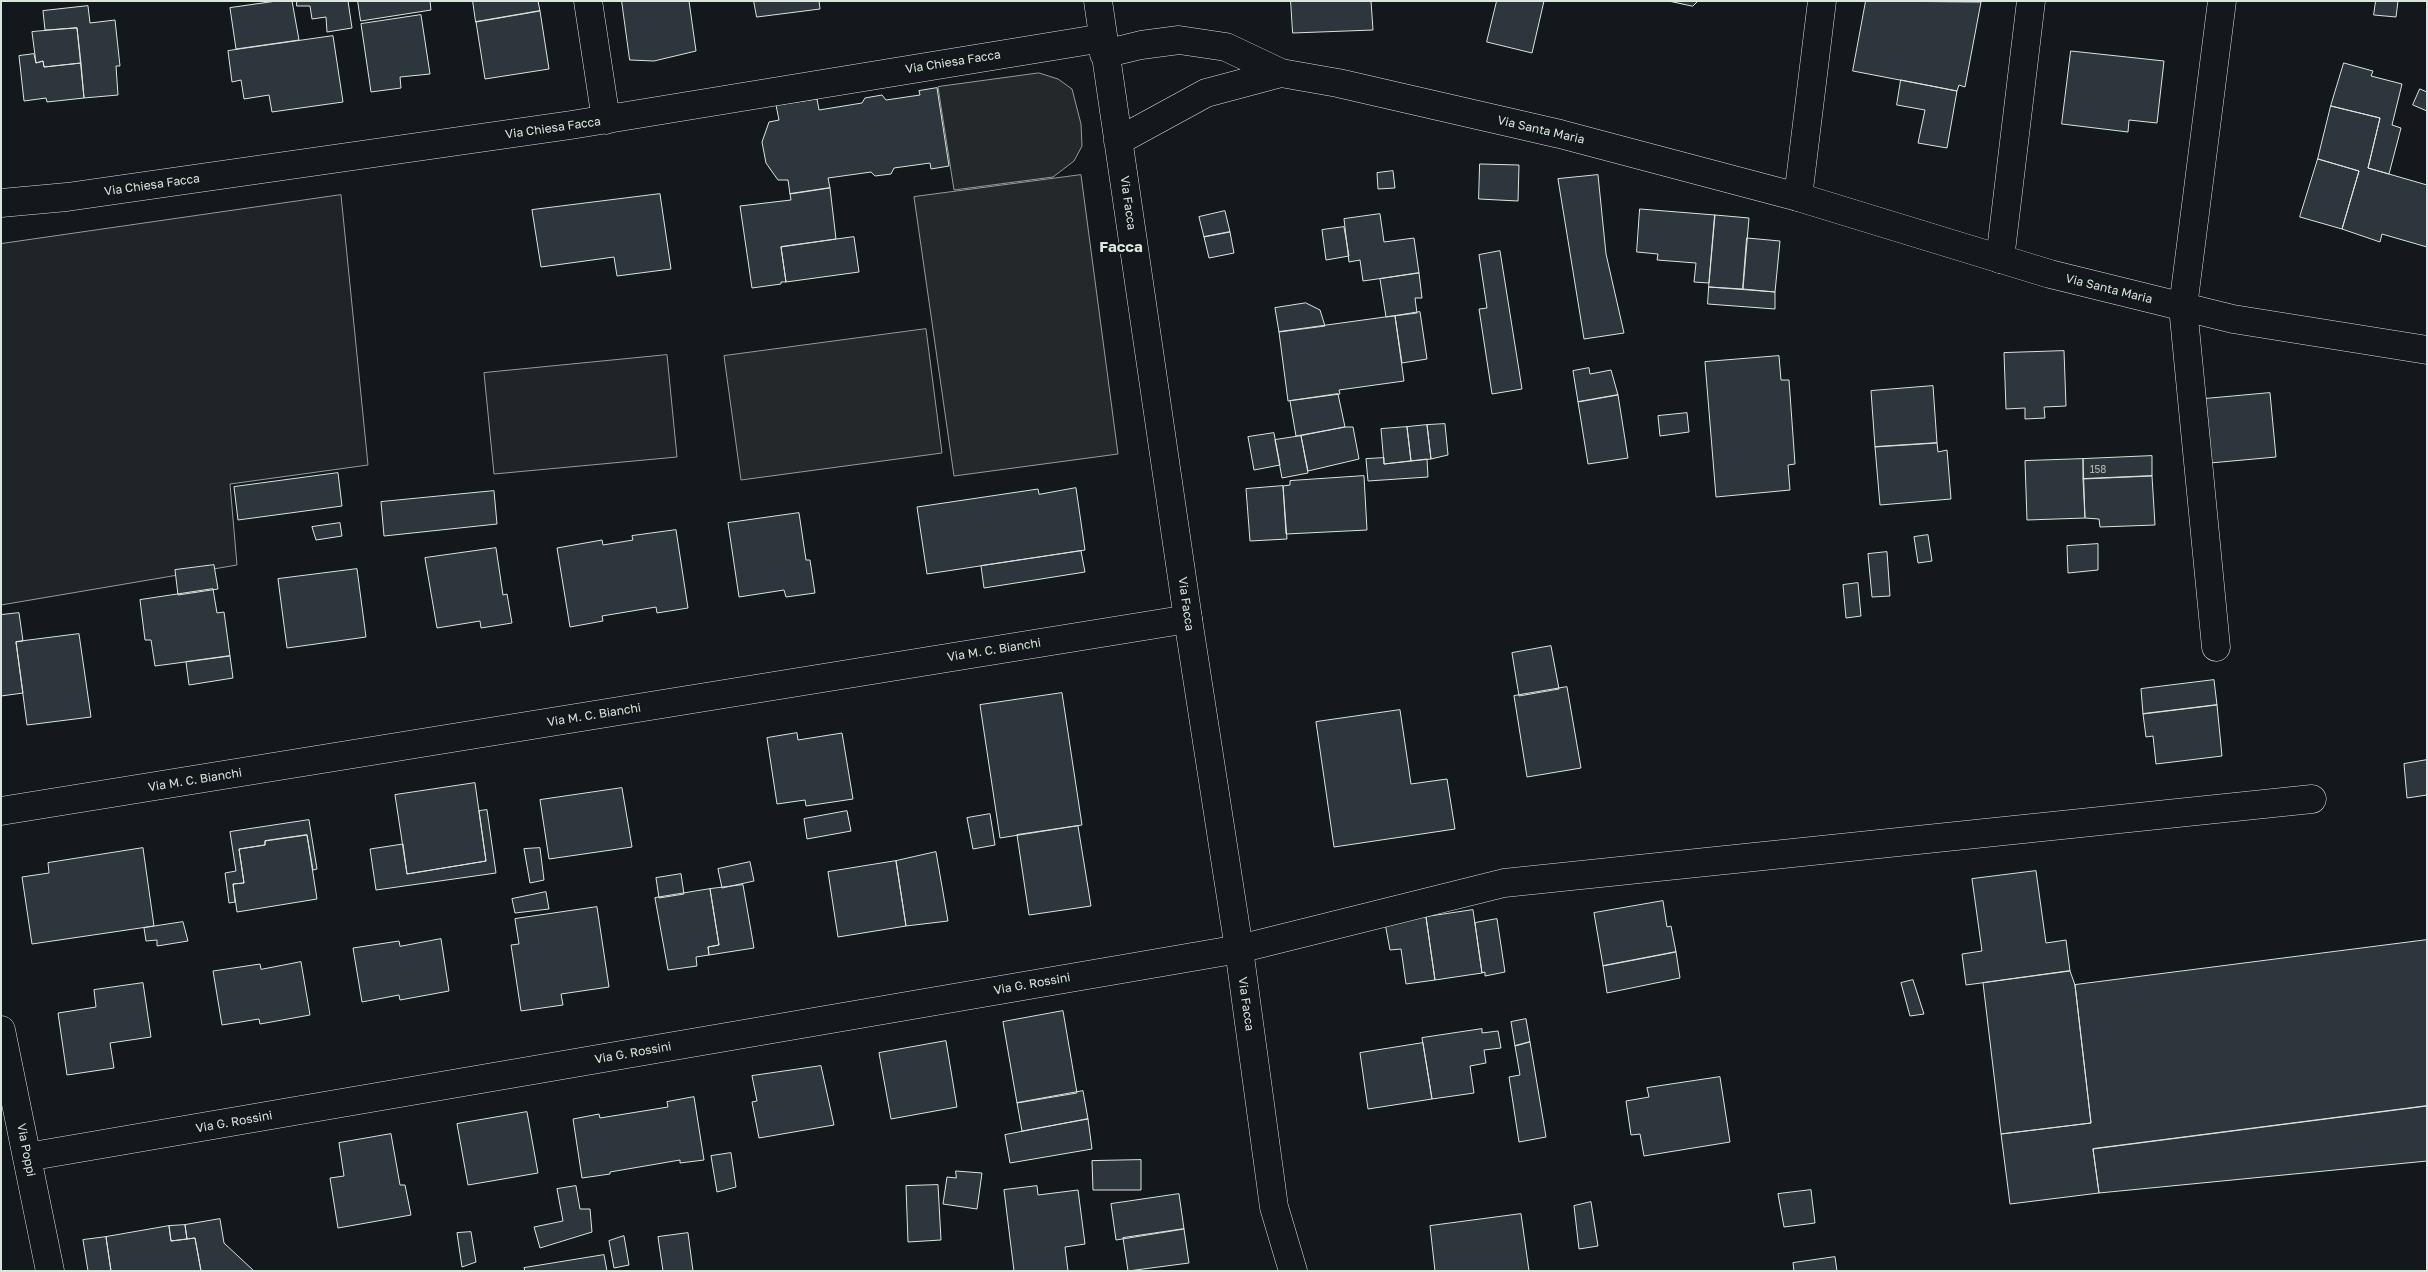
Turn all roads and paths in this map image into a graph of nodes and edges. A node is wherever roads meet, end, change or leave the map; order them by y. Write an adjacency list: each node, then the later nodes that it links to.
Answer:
1 (588, 1): 8 (street)
2 (1098, 1): 6 (street, Via Facca)
3 (1822, 1): 10 (street)
4 (2030, 1): 12 (street)
5 (2222, 1): 13 (street)
6 (1104, 46): 7 (street, Via Santa Maria); 8 (street, Via Chiesa Facca); 9 (street, Via Facca)
7 (1280, 73): 9 (street, Via Santa Maria); 10 (street, Via Santa Maria)
8 (606, 120): 11 (street, Via Chiesa Facca)
9 (1118, 141): 15 (street, Via Facca)
10 (1798, 197): 12 (street, Via Santa Maria)
11 (1, 203)
12 (2000, 259): 13 (street, Via Santa Maria)
13 (2184, 307): 14 (street, Via Santa Maria); 16 (street)
14 (2427, 350)
15 (1188, 618): 18 (street, Via M. C. Bianchi); 19 (street, Via Facca)
16 (2216, 647)
17 (2312, 799): 19 (street, Via G. Rossini)
18 (1, 811)
19 (1239, 949): 21 (street, Via G. Rossini); 22 (street, Via Facca)
20 (1, 1030): 21 (street, Via Poppi)
21 (27, 1157): 23 (street, Via Poppi)
22 (1274, 1207): 24 (street, Via Facca); 25 (street, Via Facca)
23 (50, 1271)
24 (1273, 1271)
25 (1293, 1271)

